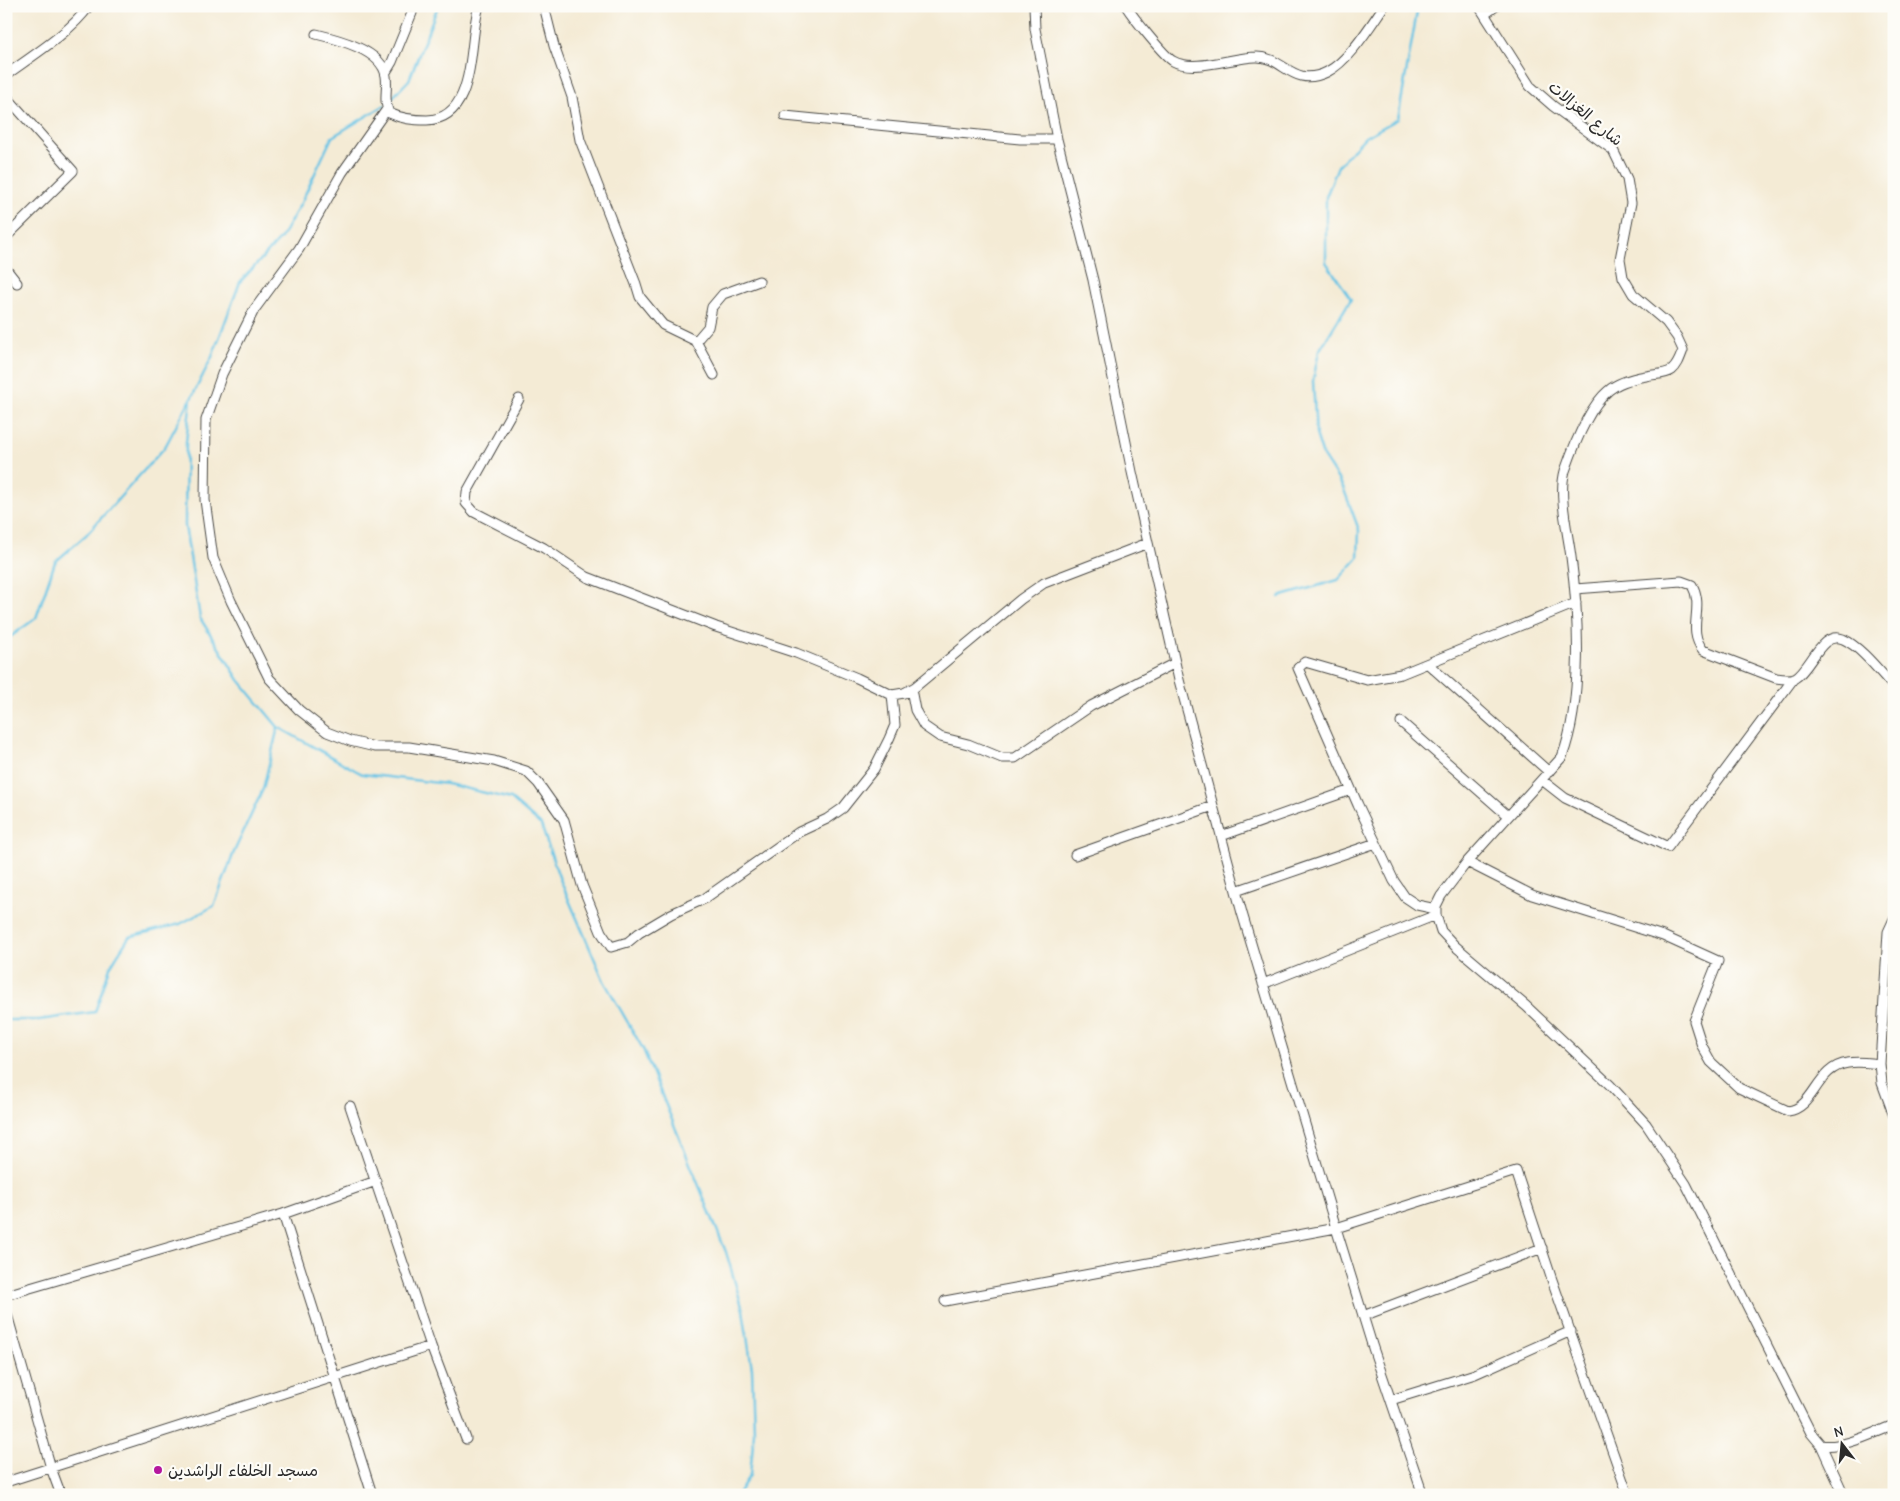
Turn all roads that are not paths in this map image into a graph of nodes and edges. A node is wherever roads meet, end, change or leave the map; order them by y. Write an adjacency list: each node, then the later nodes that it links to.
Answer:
1 (88, 6): 13 (street)
2 (412, 6): 12 (street)
3 (479, 6): 15 (street)
4 (544, 6): 22 (street)
5 (1034, 6): 17 (street)
6 (1126, 6): 7 (street)
7 (1384, 6)
8 (1479, 6): 10 (street, شارع الغزالات)
9 (1496, 6): 10 (street)
10 (1485, 14): 26 (street, شارع الغزالات)
11 (316, 34): 12 (street)
12 (386, 72): 15 (street)
13 (6, 75)
14 (6, 96): 18 (street)
15 (388, 111): 33 (street)
16 (785, 116): 17 (street)
17 (1057, 139): 25 (street)
18 (6, 237)
19 (6, 270): 21 (street)
20 (759, 281): 22 (street)
21 (17, 283)
22 (696, 341): 23 (street)
23 (714, 375)
24 (520, 399): 33 (street)
25 (1148, 543): 28 (street); 32 (street)
26 (1575, 589): 27 (street); 30 (street)
27 (1576, 603): 29 (street); 35 (street)
28 (1175, 663): 32 (street); 38 (street)
29 (1428, 664): 35 (street); 37 (street)
30 (1794, 678): 31 (street); 36 (street)
31 (1894, 687)
32 (911, 689): 33 (street)
33 (892, 695)
34 (1401, 722): 39 (street)
35 (1549, 772): 36 (street)
36 (1542, 780): 39 (street)
37 (1351, 790): 40 (street); 41 (street)
38 (1213, 806): 40 (street); 42 (street)
39 (1508, 816): 43 (street)
40 (1221, 836): 44 (street)
41 (1376, 843): 44 (street); 45 (street)
42 (1075, 856)
43 (1467, 862): 45 (street); 48 (street)
44 (1236, 892): 47 (street)
45 (1436, 912): 47 (street); 65 (street)
46 (1894, 919): 48 (street)
47 (1263, 984): 53 (street)
48 (1880, 1064): 50 (street)
49 (350, 1106): 51 (street)
50 (1894, 1116)
51 (376, 1182): 52 (street); 60 (street)
52 (283, 1214): 55 (street); 61 (street)
53 (1336, 1228): 54 (street); 56 (street); 58 (street)
54 (1542, 1248): 58 (street); 59 (street)
55 (6, 1295)
56 (945, 1302)
57 (6, 1311): 66 (street)
58 (1363, 1316): 62 (street)
59 (1571, 1331): 62 (street); 71 (street)
60 (431, 1346): 61 (street); 64 (street)
61 (335, 1376): 66 (street); 68 (street)
62 (1391, 1400): 70 (street)
63 (1894, 1425): 65 (street)
64 (466, 1439)
65 (1821, 1445): 72 (street)
66 (51, 1468): 67 (street); 69 (street)
67 (6, 1482)
68 (371, 1491)
69 (61, 1495)
70 (1423, 1495)
71 (1628, 1495)
72 (1844, 1495)

